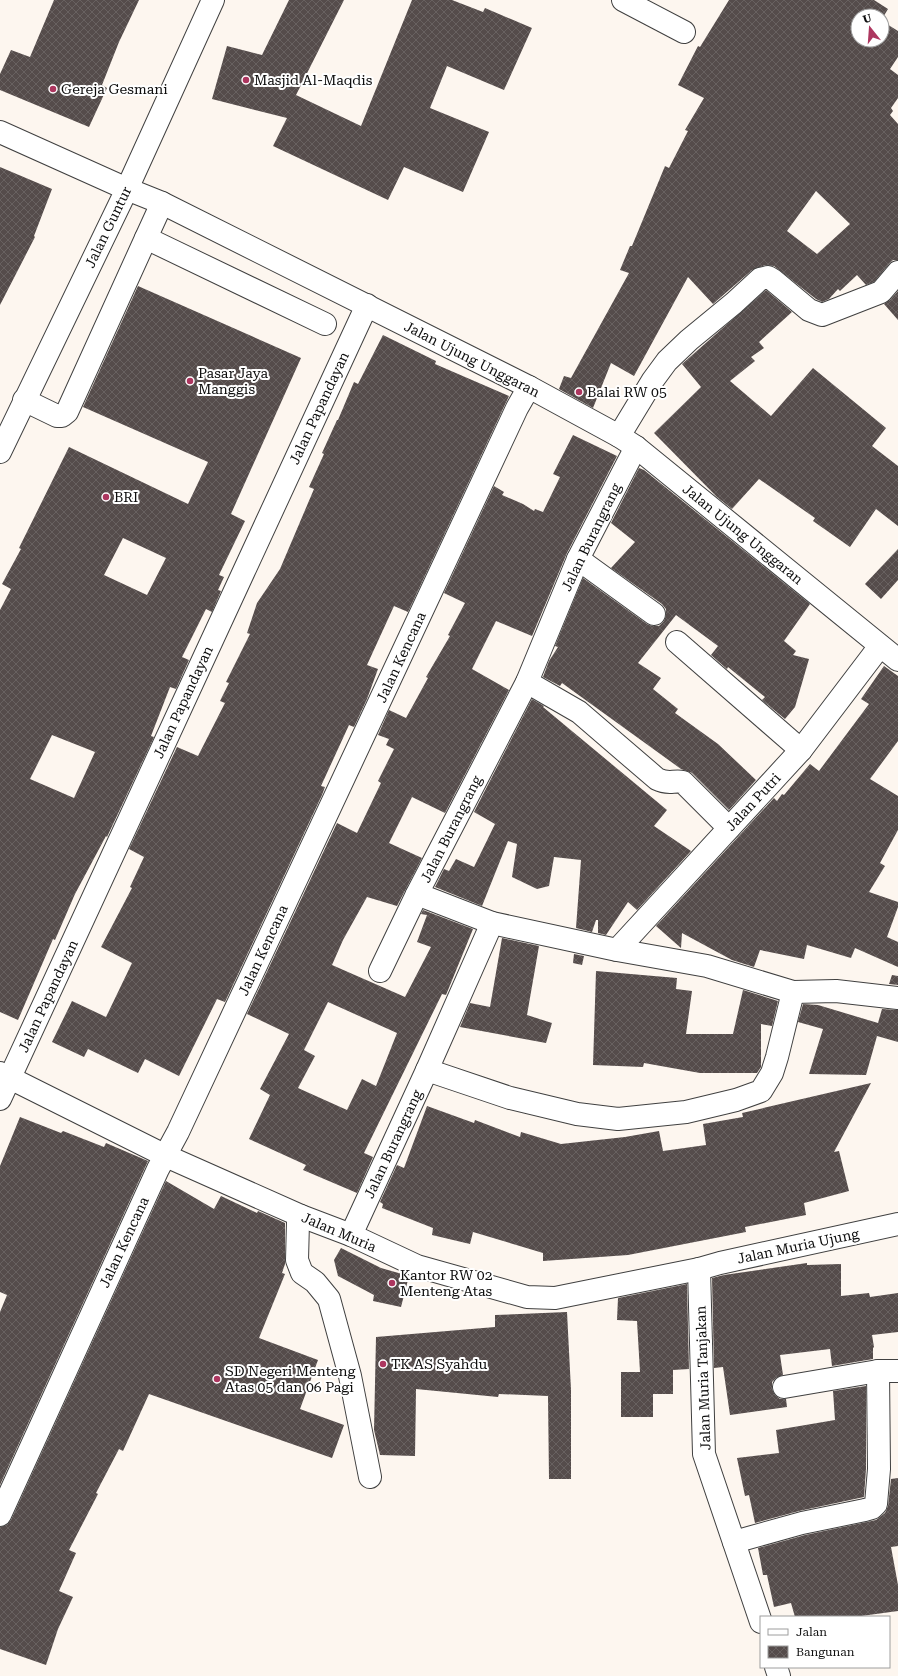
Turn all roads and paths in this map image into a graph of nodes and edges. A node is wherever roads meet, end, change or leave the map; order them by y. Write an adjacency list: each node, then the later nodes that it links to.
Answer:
1 (213, 0): 5 (street, Jalan Guntur)
2 (623, 0): 3 (street)
3 (684, 32)
4 (0, 132): 5 (street, Jalan Ujung Unggaran)
5 (126, 189): 6 (street, Jalan Ujung Unggaran); 12 (street, Jalan Guntur)
6 (162, 203): 7 (street); 9 (street, Jalan Ujung Unggaran)
7 (146, 238): 10 (street); 12 (street)
8 (898, 272): 13 (street, Jalan Burangrang)
9 (367, 305): 11 (street, Jalan Ujung Unggaran); 30 (street, Jalan Papandayan)
10 (325, 324)
11 (530, 387): 13 (street, Jalan Ujung Unggaran); 32 (street, Jalan Kencana)
12 (24, 400): 14 (street, Jalan Guntur)
13 (627, 442): 15 (street, Jalan Burangrang); 18 (street, Jalan Ujung Unggaran)
14 (0, 452)
15 (578, 559): 16 (street); 20 (street, Jalan Burangrang)
16 (654, 614)
17 (677, 642): 21 (street)
18 (880, 646): 19 (street, Jalan Ujung Unggaran); 21 (street, Jalan Putri)
19 (898, 660)
20 (527, 682): 22 (street); 23 (street, Jalan Burangrang)
21 (801, 750): 22 (street, Jalan Putri)
22 (729, 828): 25 (street, Jalan Putri)
23 (417, 894): 24 (street, Jalan Burangrang); 26 (street)
24 (492, 923): 25 (street); 29 (street, Jalan Burangrang)
25 (617, 950): 27 (street)
26 (380, 971)
27 (792, 992): 28 (street); 29 (street)
28 (898, 998)
29 (427, 1070): 35 (street, Jalan Burangrang)
30 (5, 1075): 31 (street, Jalan Papandayan); 32 (street, Jalan Muria)
31 (0, 1099)
32 (166, 1156): 33 (street, Jalan Muria); 41 (street, Jalan Kencana)
33 (301, 1216): 35 (street, Jalan Muria); 40 (street)
34 (898, 1224): 36 (street, Jalan Muria Ujung)
35 (351, 1235): 36 (street, Jalan Muria)
36 (699, 1270): 42 (street, Jalan Muria Tanjakan)
37 (888, 1371): 38 (street); 39 (street)
38 (784, 1387)
39 (888, 1470): 42 (street)
40 (370, 1477)
41 (0, 1514)
42 (734, 1542): 43 (street, Jalan Muria Tanjakan)
43 (760, 1619)

